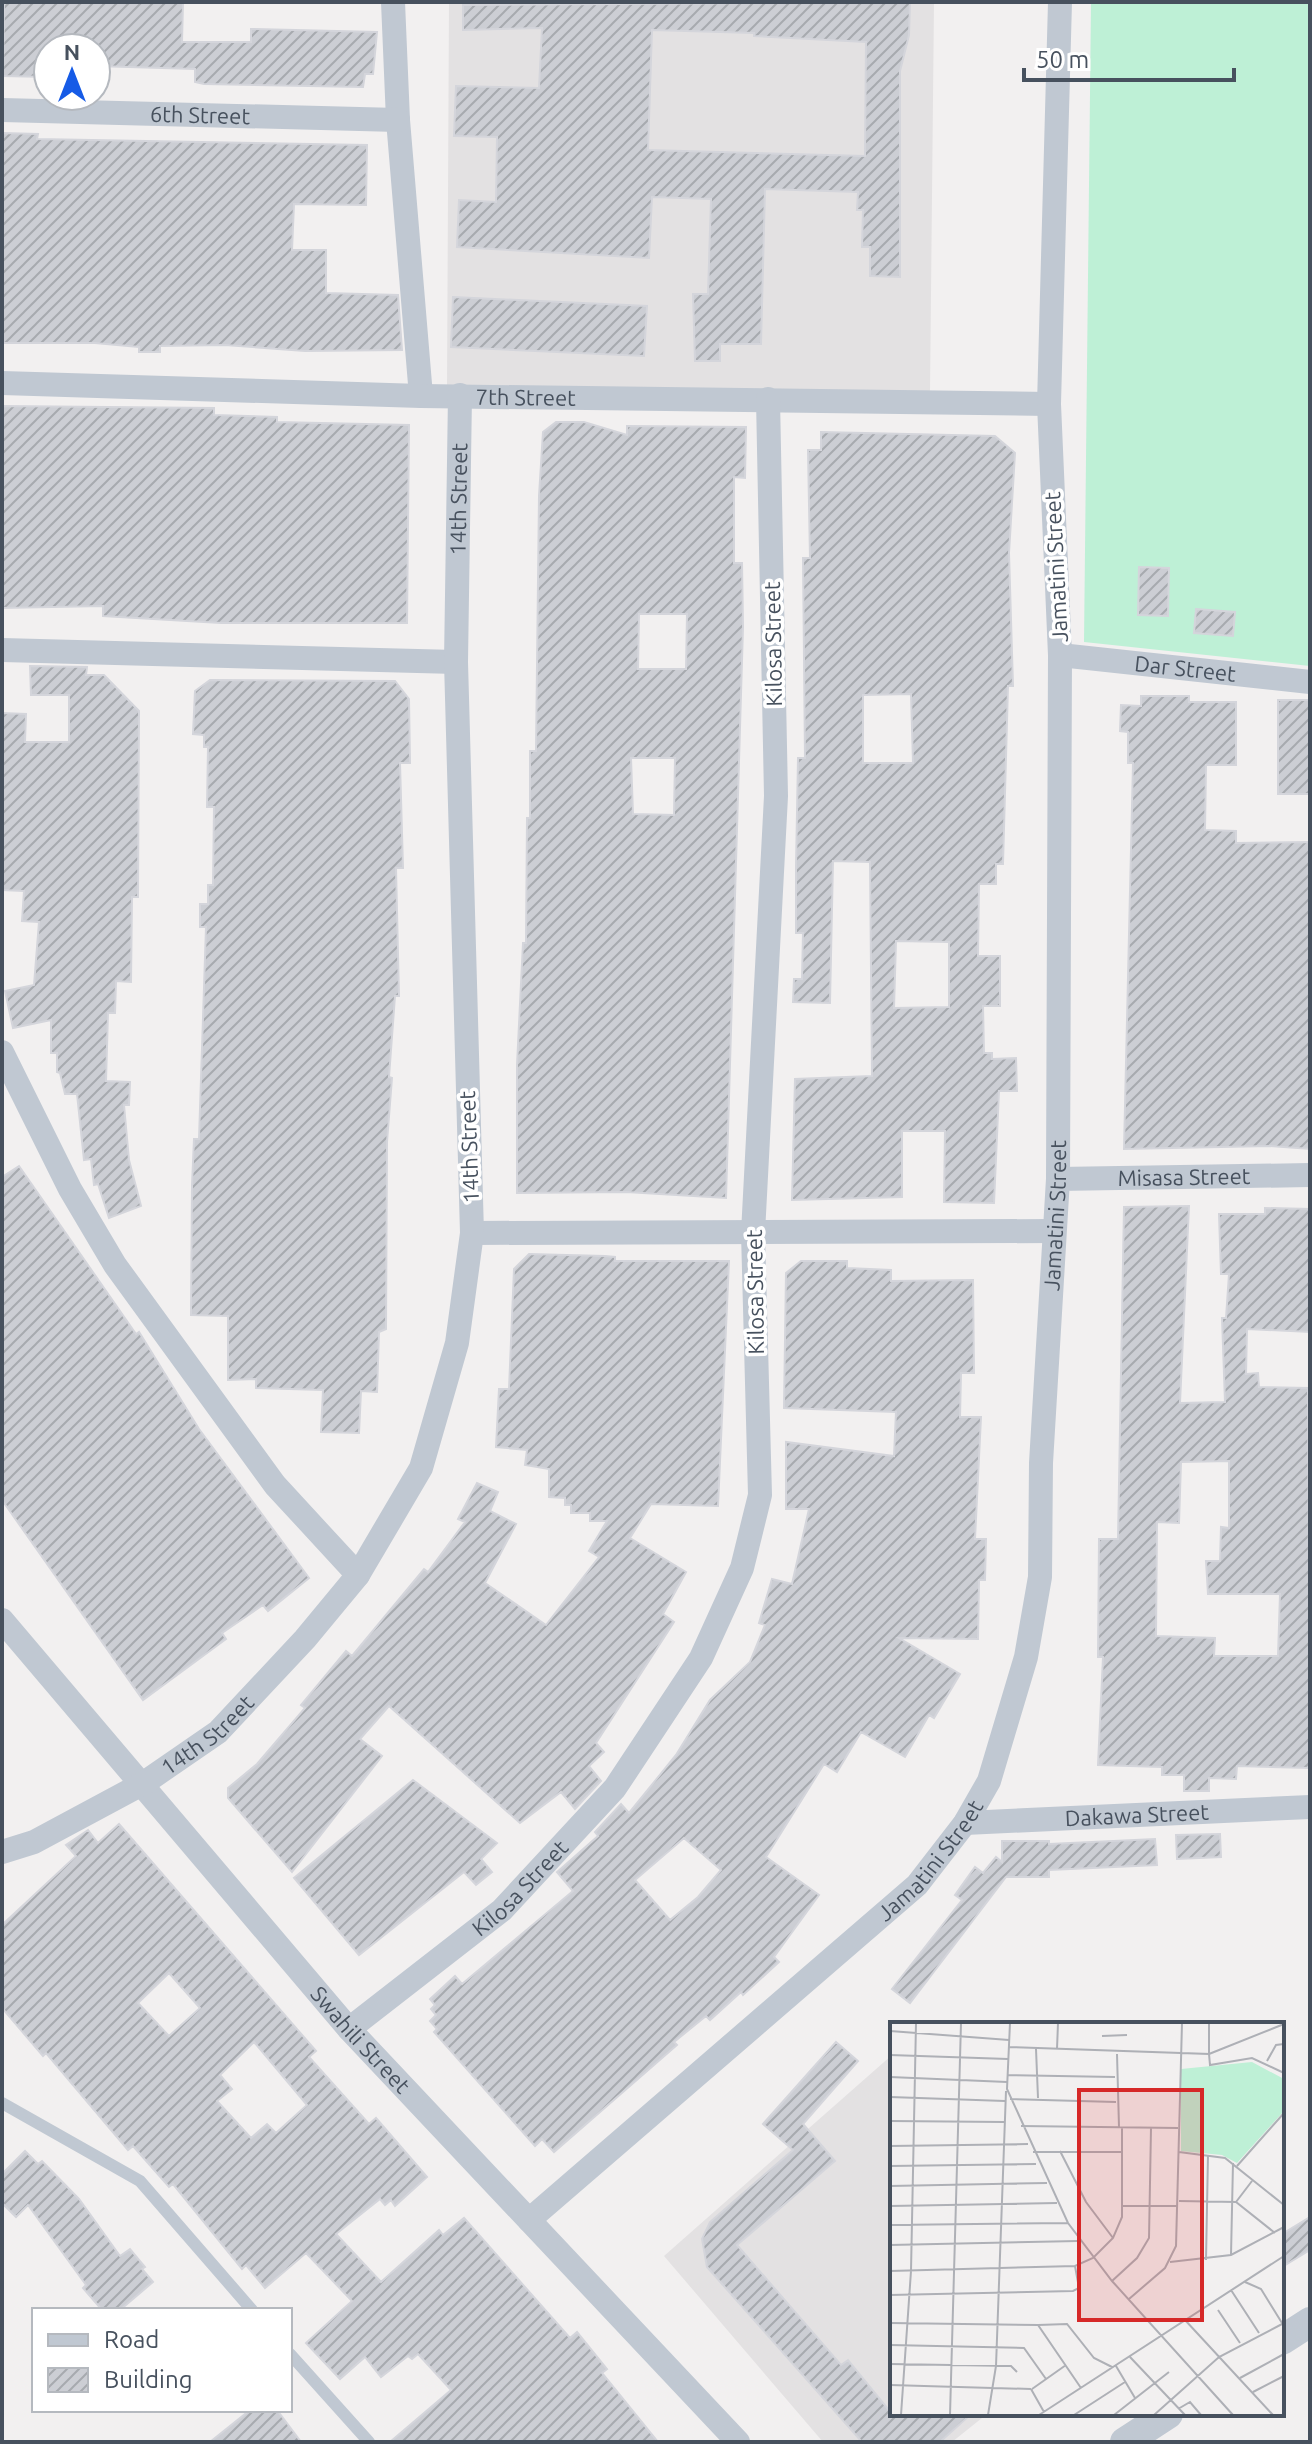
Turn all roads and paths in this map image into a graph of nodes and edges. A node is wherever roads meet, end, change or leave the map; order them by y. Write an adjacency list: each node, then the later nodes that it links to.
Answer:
1 (393, 2): 4 (street)
2 (1060, 2): 9 (street, Jamatini Street)
3 (2, 110): 4 (street, 6th Street)
4 (398, 120): 7 (street)
5 (2, 383): 7 (street, 7th Street)
6 (460, 395): 7 (street, 7th Street); 8 (street, 7th Street); 12 (street, 14th Street)
7 (421, 396)
8 (768, 399): 9 (street, 7th Street); 19 (street, Kilosa Street)
9 (1049, 404): 11 (street, Jamatini Street)
10 (2, 650): 12 (street)
11 (1060, 655): 13 (street, Dar Street); 16 (street, Jamatini Street)
12 (456, 662): 18 (street, 14th Street)
13 (1310, 682)
14 (2, 1052): 20 (street)
15 (1310, 1175): 16 (street, Misasa Street)
16 (1058, 1179): 17 (street, Jamatini Street)
17 (1053, 1231): 19 (street); 24 (street, Jamatini Street)
18 (472, 1233): 19 (street); 20 (street, 14th Street)
19 (753, 1233): 26 (street, Kilosa Street)
20 (358, 1575): 22 (street, 14th Street)
21 (2, 1620): 22 (street, Swahili Street)
22 (144, 1783): 25 (street, 14th Street); 26 (street, Swahili Street)
23 (1310, 1807): 24 (street, Dakawa Street)
24 (965, 1823): 28 (street, Jamatini Street)
25 (2, 1852)
26 (349, 2029): 28 (street, Swahili Street)
27 (2, 2103): 29 (lane)
28 (529, 2220): 36 (street, Swahili Street)
29 (250, 2308)
30 (1310, 2322): 31 (street)
31 (1284, 2339)
32 (292, 2356): 35 (lane)
33 (1165, 2416): 34 (street)
34 (1129, 2441)
35 (369, 2442)
36 (738, 2442)

